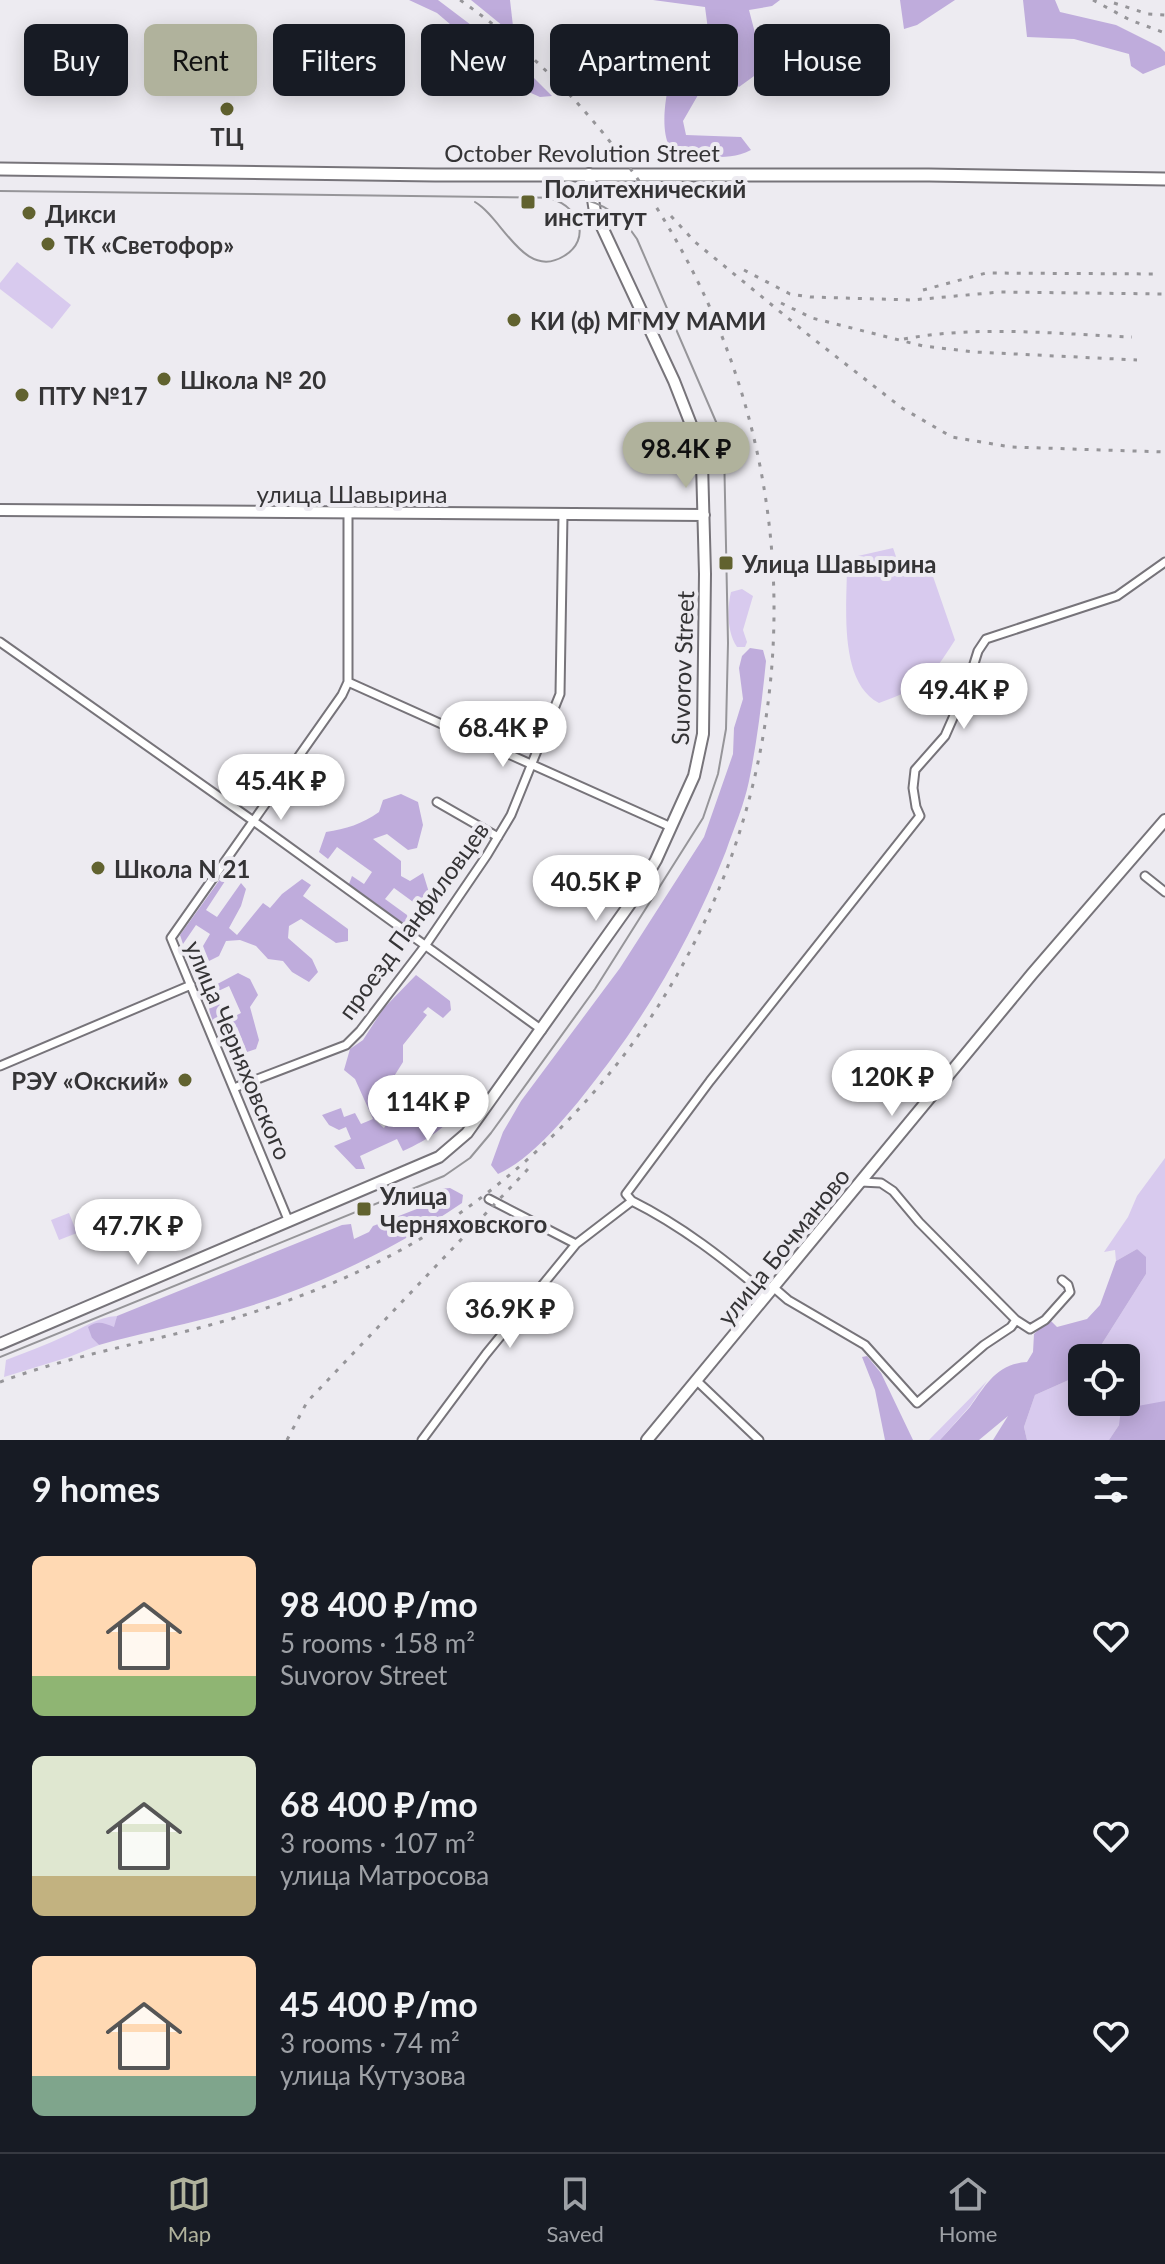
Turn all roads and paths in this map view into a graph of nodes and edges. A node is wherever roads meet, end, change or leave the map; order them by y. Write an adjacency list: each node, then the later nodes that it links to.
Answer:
1 (0, 169): 2 (main road, October Revolution Street)
2 (589, 174): 3 (main road, October Revolution Street); 7 (street, Suvorov Street)
3 (1165, 179)
4 (0, 510): 5 (street, улица Шавырина)
5 (348, 513): 6 (street, улица Шавырина); 10 (street)
6 (563, 514): 7 (street, улица Шавырина); 11 (street, проезд Панфиловцев)
7 (704, 515): 15 (street, Suvorov Street)
8 (1165, 562): 26 (street)
9 (0, 642): 13 (street)
10 (348, 682): 11 (street); 13 (street, улица Черняховского)
11 (531, 764): 15 (street); 16 (street, проезд Панфиловцев)
12 (437, 802): 16 (street)
13 (252, 820): 19 (street); 20 (street, улица Черняховского)
14 (1165, 820): 24 (street, улица Бочманово)
15 (671, 827): 21 (street, Suvorov Street)
16 (498, 837): 19 (street, проезд Панфиловцев)
17 (1145, 876): 18 (street)
18 (1165, 892)
19 (425, 946): 21 (street); 23 (street, проезд Панфиловцев)
20 (191, 985): 22 (street); 23 (street, улица Черняховского)
21 (542, 1030): 27 (street, Suvorov Street)
22 (0, 1066)
23 (234, 1088): 27 (street, улица Черняховского)
24 (861, 1182): 30 (street, улица Бочманово); 31 (street)
25 (489, 1199): 28 (street)
26 (632, 1201): 28 (street); 30 (street)
27 (289, 1222): 32 (street, Suvorov Street)
28 (576, 1244): 34 (street)
29 (1062, 1280): 31 (street)
30 (770, 1291): 31 (street); 33 (street, улица Бочманово)
31 (1016, 1320)
32 (0, 1344)
33 (697, 1381): 35 (street, улица Бочманово); 36 (street)
34 (422, 1440)
35 (647, 1440)
36 (759, 1440)

